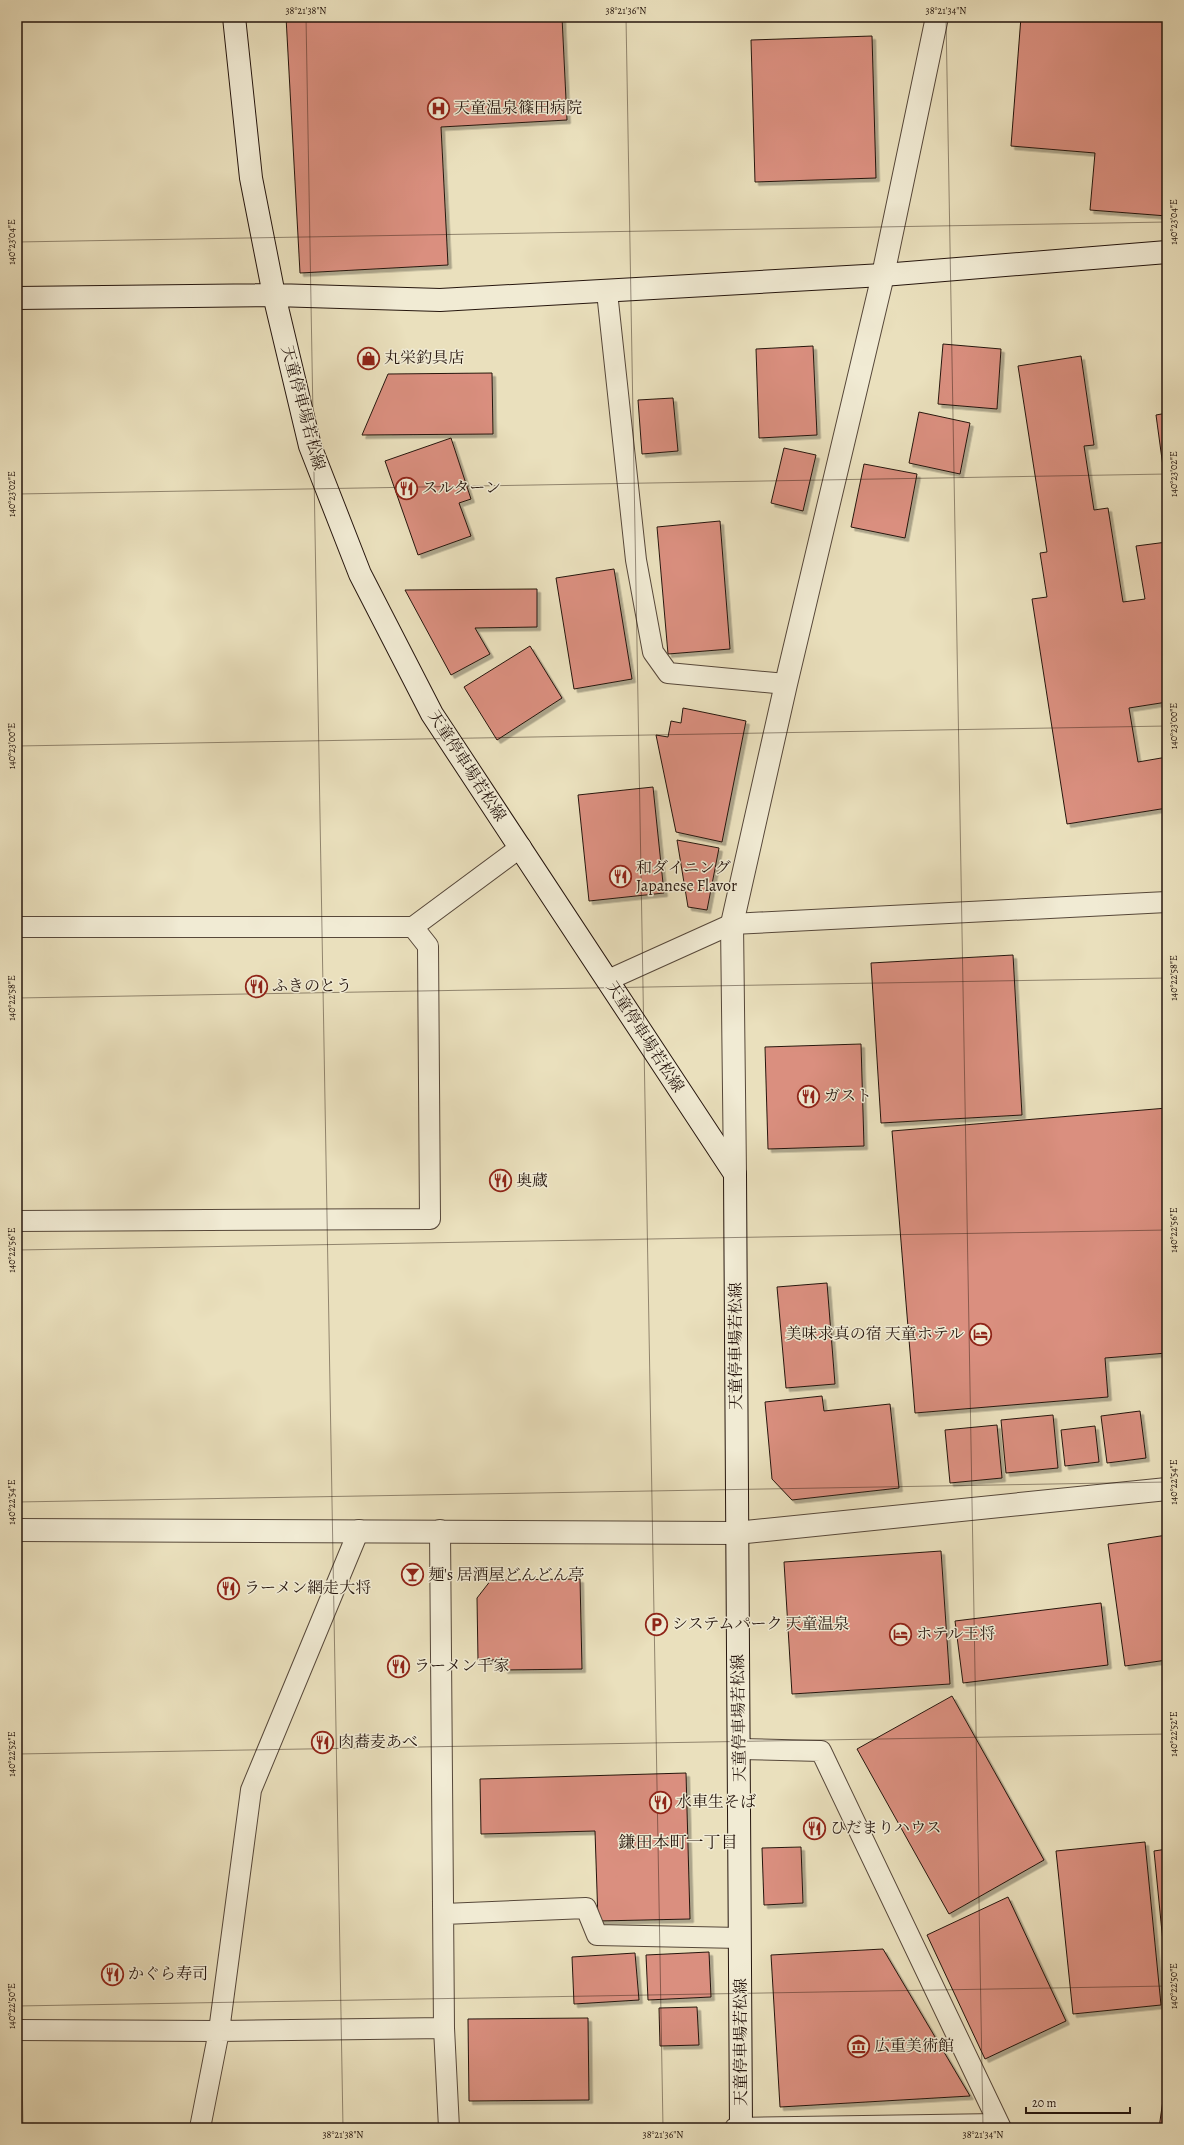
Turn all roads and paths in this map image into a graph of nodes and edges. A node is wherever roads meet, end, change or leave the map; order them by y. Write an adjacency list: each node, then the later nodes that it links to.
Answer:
1 (234, 17): 6 (street, 天童停車場若松線)
2 (937, 17): 4 (street)
3 (1167, 252): 4 (street)
4 (883, 275): 5 (street); 8 (street)
5 (607, 292): 6 (street); 8 (lane)
6 (274, 295): 7 (street); 9 (street, 天童停車場若松線)
7 (17, 298)
8 (786, 684): 11 (street)
9 (521, 847): 13 (lane); 14 (street, 天童停車場若松線)
10 (1167, 902): 11 (lane)
11 (732, 924): 14 (lane); 15 (street)
12 (17, 927): 13 (lane)
13 (412, 927): 16 (lane)
14 (608, 980): 15 (street, 天童停車場若松線)
15 (735, 1174): 21 (street, 天童停車場若松線)
16 (17, 1221)
17 (1167, 1489): 21 (street)
18 (17, 1530): 19 (street)
19 (359, 1530): 20 (street); 27 (lane)
20 (440, 1530): 21 (street); 23 (lane)
21 (736, 1533): 22 (street, 天童停車場若松線)
22 (739, 1749): 24 (street, 天童停車場若松線); 28 (lane)
23 (444, 1914): 24 (lane); 25 (lane)
24 (740, 1938): 32 (street, 天童停車場若松線)
25 (444, 2028): 27 (lane); 30 (lane)
26 (17, 2030): 27 (lane)
27 (219, 2031): 29 (lane)
28 (1000, 2126): 32 (lane)
29 (200, 2128)
30 (449, 2128)
31 (735, 2128): 32 (lane)
32 (741, 2128)

